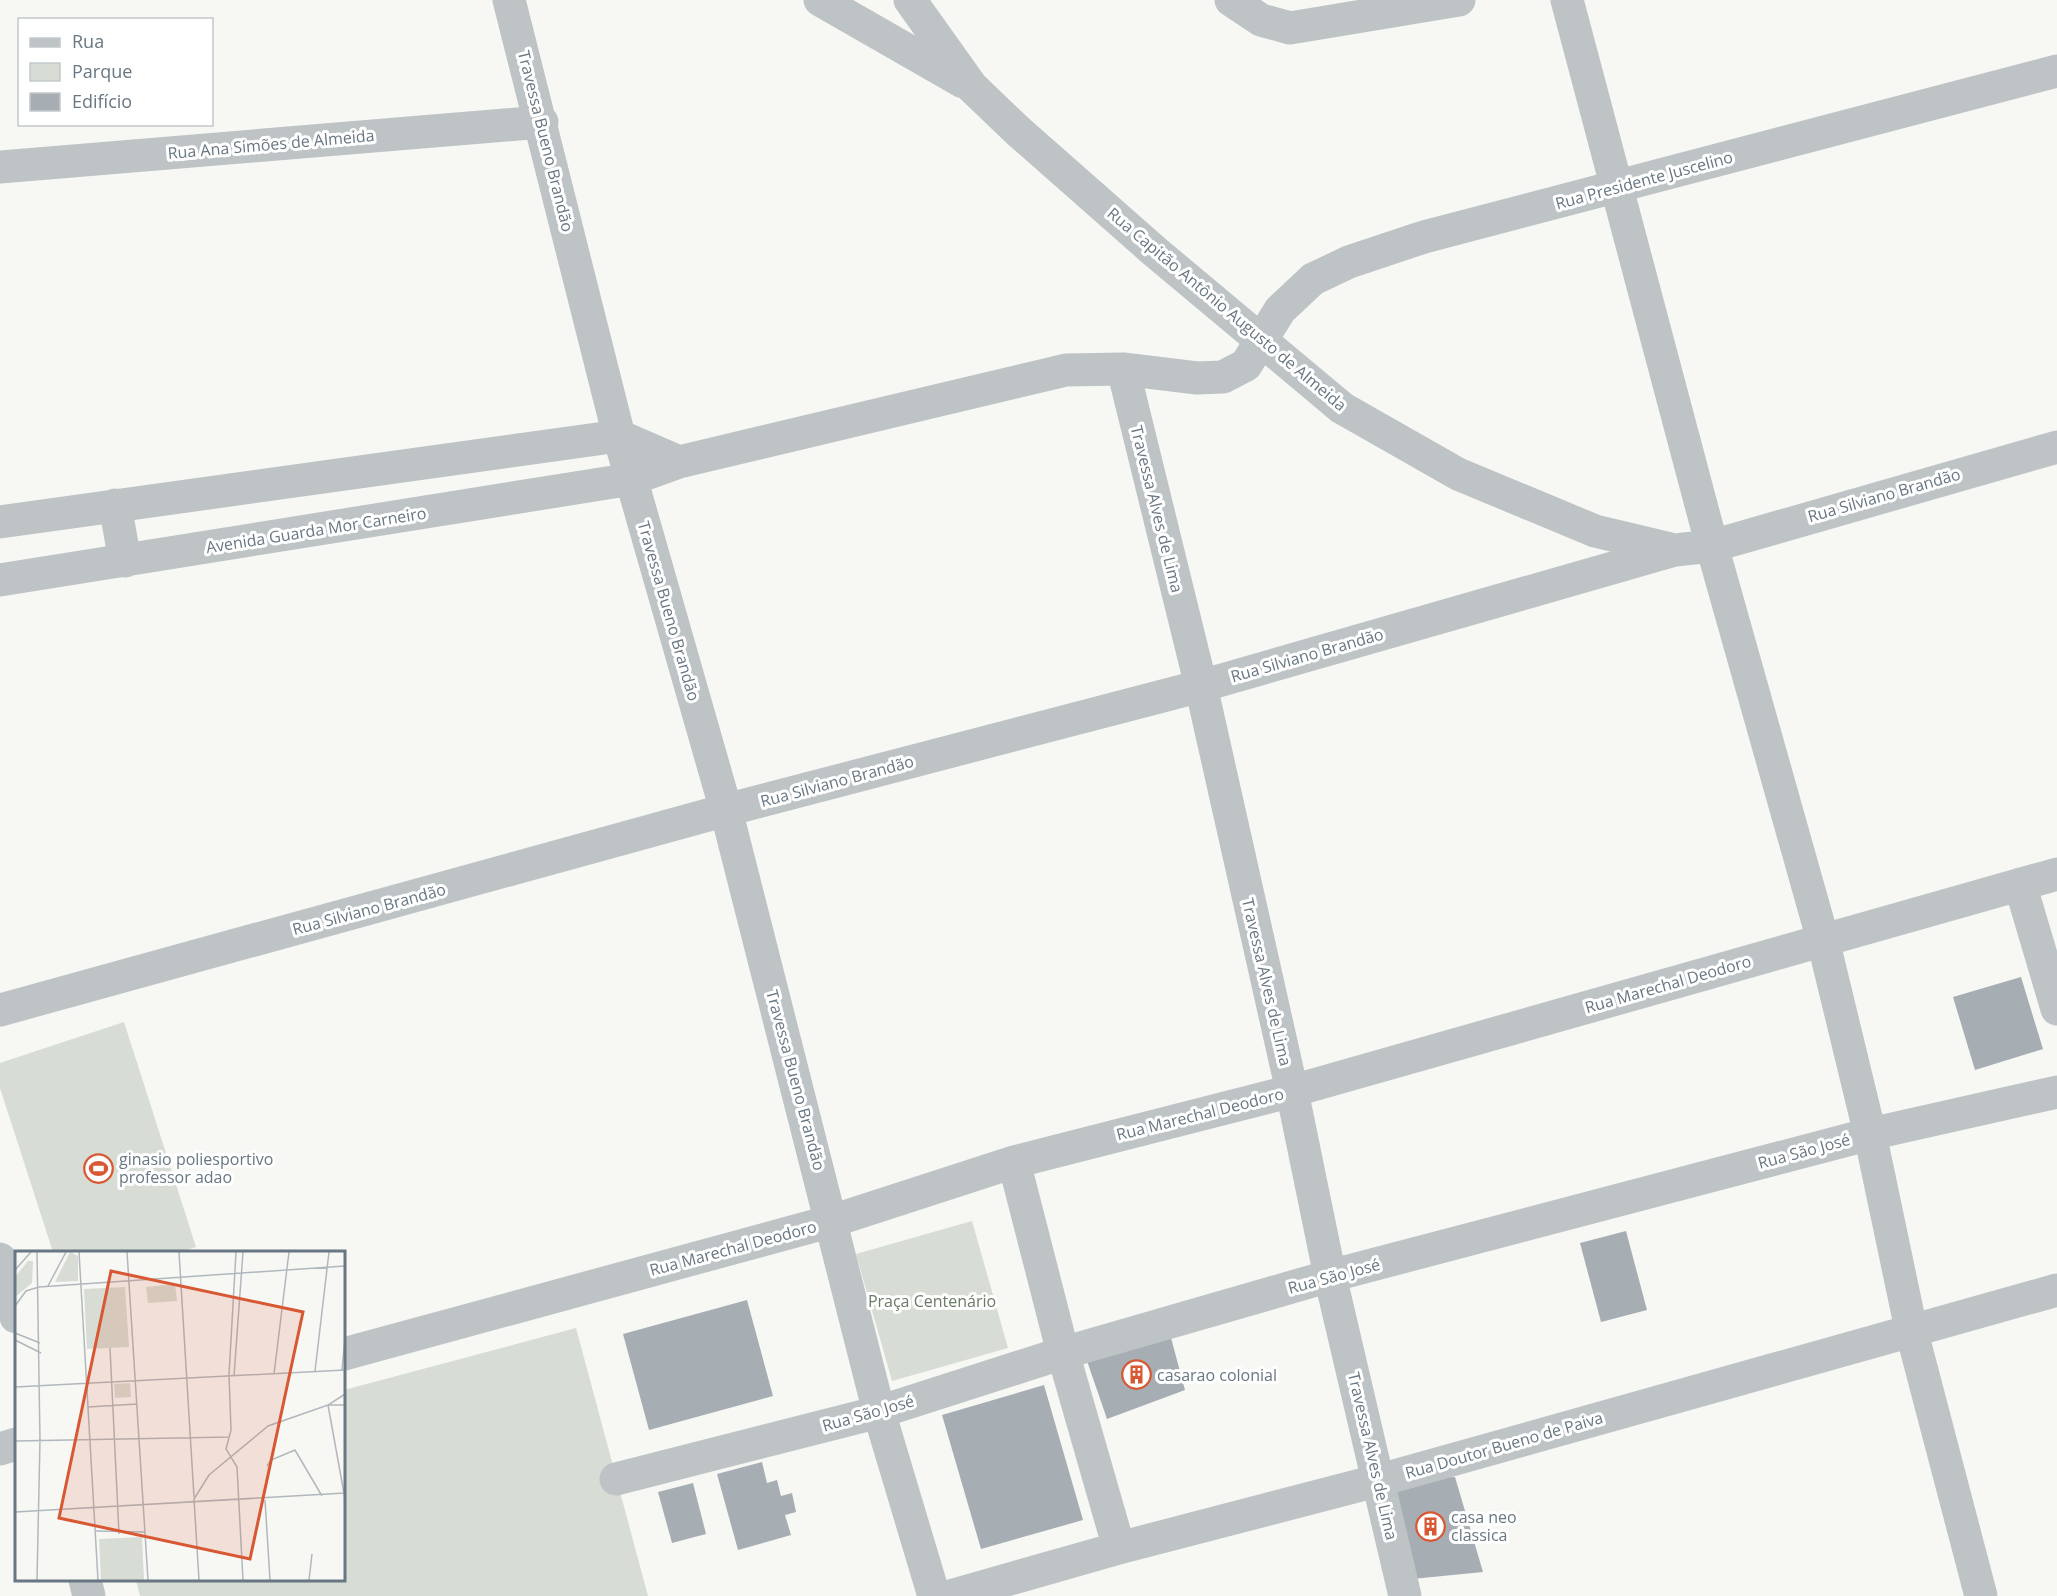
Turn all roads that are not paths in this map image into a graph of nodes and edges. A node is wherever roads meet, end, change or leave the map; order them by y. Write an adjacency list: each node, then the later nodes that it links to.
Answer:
1 (509, 0): 9 (street, Travessa Bueno Brandão)
2 (820, 0): 8 (street)
3 (910, 0): 8 (street, Rua Capitão Antônio Augusto de Almeida)
4 (1231, 0): 5 (street)
5 (1459, 0)
6 (1567, 0): 11 (street)
7 (2057, 71): 11 (street, Rua Presidente Juscelino)
8 (972, 87): 12 (street, Rua Capitão Antônio Augusto de Almeida)
9 (542, 122): 10 (street, Rua Ana Simões de Almeida); 14 (street, Travessa Bueno Brandão)
10 (0, 167)
11 (1617, 187): 12 (street, Rua Presidente Juscelino); 20 (street)
12 (1263, 341): 13 (street, Rua Presidente Juscelino); 21 (street, Rua Capitão Antônio Augusto de Almeida)
13 (1124, 369): 16 (street, Avenida Guarda Mor Carneiro); 24 (street, Travessa Alves de Lima)
14 (619, 436): 16 (street); 17 (street, Travessa Bueno Brandão); 18 (street)
15 (2057, 447): 20 (street, Rua Silviano Brandão)
16 (679, 462): 17 (street, Avenida Guarda Mor Carneiro)
17 (632, 479): 22 (street, Avenida Guarda Mor Carneiro); 25 (street, Travessa Bueno Brandão)
18 (115, 505): 19 (street); 22 (street)
19 (0, 522)
20 (1712, 546): 21 (street, Rua Capitão Antônio Augusto de Almeida); 28 (street)
21 (1674, 550): 24 (street, Rua Silviano Brandão)
22 (125, 561): 23 (street, Avenida Guarda Mor Carneiro)
23 (0, 580)
24 (1200, 686): 25 (street, Rua Silviano Brandão); 31 (street, Travessa Alves de Lima)
25 (726, 810): 30 (street, Rua Silviano Brandão); 35 (street, Travessa Bueno Brandão)
26 (2057, 874): 27 (street, Rua Marechal Deodoro)
27 (2020, 884): 28 (street, Rua Marechal Deodoro); 29 (street)
28 (1823, 940): 31 (street, Rua Marechal Deodoro); 33 (street)
29 (2057, 1009)
30 (0, 1010)
31 (1292, 1091): 34 (street, Rua Marechal Deodoro); 37 (street, Travessa Alves de Lima)
32 (2057, 1092): 33 (street, Rua São José)
33 (1870, 1134): 37 (street, Rua São José); 40 (street)
34 (1014, 1162): 35 (street, Rua Marechal Deodoro); 41 (street)
35 (832, 1221): 42 (street, Rua Marechal Deodoro); 43 (street)
36 (0, 1259): 39 (street)
37 (1330, 1276): 41 (street, Rua São José); 47 (street, Travessa Alves de Lima)
38 (2057, 1290): 40 (street, Rua Doutor Bueno de Paiva)
39 (15, 1313)
40 (1911, 1329): 47 (street, Rua Doutor Bueno de Paiva); 54 (street)
41 (1064, 1353): 43 (street, Rua São José); 48 (street)
42 (345, 1354)
43 (879, 1412): 46 (street, Rua São José); 51 (street)
44 (15, 1444): 45 (street)
45 (0, 1449)
46 (616, 1479)
47 (1380, 1480): 48 (street, Rua Doutor Bueno de Paiva); 53 (street, Travessa Alves de Lima)
48 (1119, 1548): 52 (street, Rua Doutor Bueno de Paiva)
49 (85, 1581): 50 (street)
50 (89, 1596)
51 (934, 1596)
52 (950, 1596)
53 (1405, 1596)
54 (1981, 1596)

